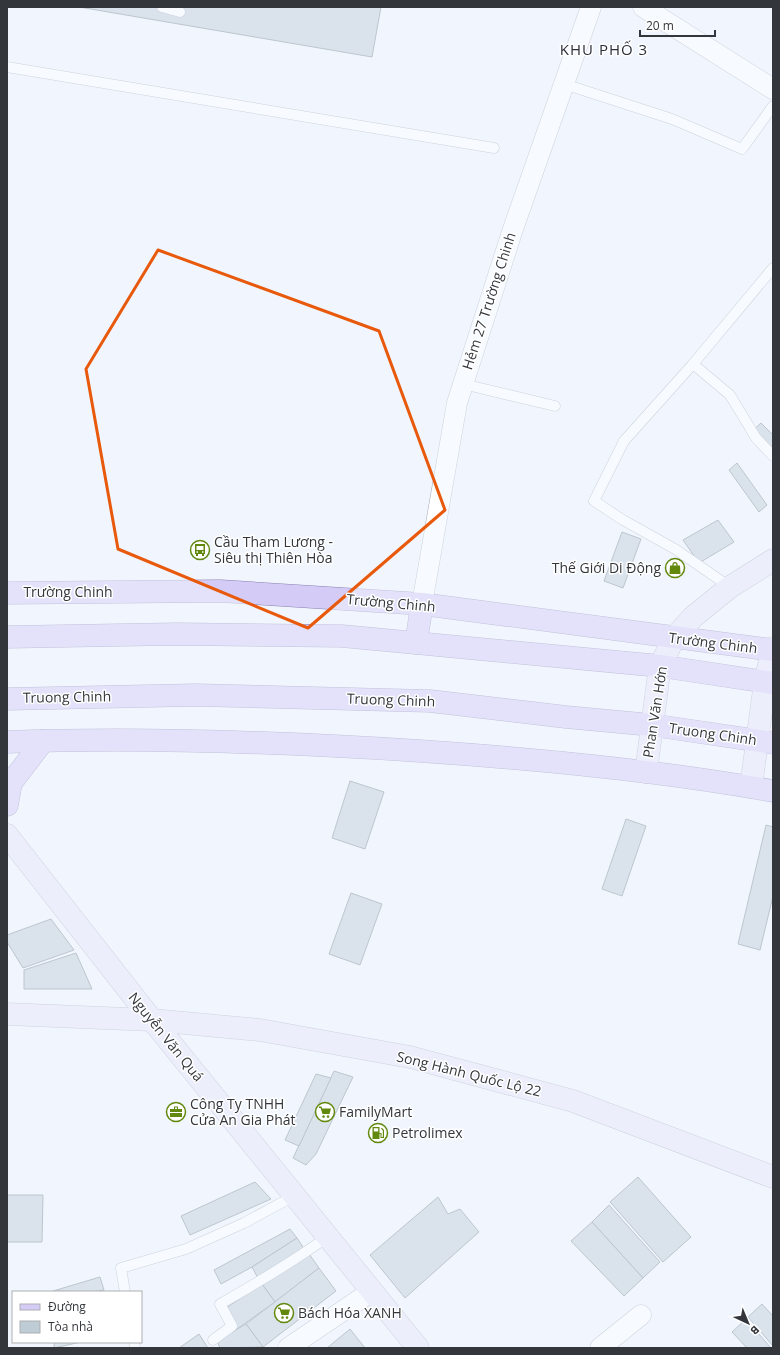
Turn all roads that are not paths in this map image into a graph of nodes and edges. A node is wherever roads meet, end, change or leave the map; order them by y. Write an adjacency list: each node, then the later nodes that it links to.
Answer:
1 (162, 7): 4 (lane)
2 (591, 7): 6 (street, Hẻm 27 Trường Chinh)
3 (643, 7): 7 (street)
4 (180, 12)
5 (7, 67): 9 (lane)
6 (564, 84): 8 (lane); 12 (street, Hẻm 27 Trường Chinh)
7 (773, 89)
8 (773, 106)
9 (494, 148)
10 (773, 268): 11 (lane)
11 (694, 364): 14 (lane); 16 (lane)
12 (463, 384): 13 (lane); 18 (street, Hẻm 27 Trường Chinh)
13 (555, 406)
14 (773, 456)
15 (773, 560): 16 (main road, Phan Văn Hớn)
16 (730, 587): 20 (main road, Phan Văn Hớn)
17 (7, 593): 18 (main road, Trường Chinh)
18 (422, 604): 20 (main road, Trường Chinh); 21 (main road)
19 (7, 637): 21 (main road)
20 (674, 638): 22 (main road, Trường Chinh); 23 (main road, Phan Văn Hớn)
21 (416, 643): 23 (main road)
22 (773, 650): 24 (main road)
23 (660, 666): 24 (main road); 26 (main road, Phan Văn Hớn)
24 (769, 683): 29 (main road)
25 (7, 698): 26 (main road, Truong Chinh)
26 (652, 725): 29 (main road, Truong Chinh); 30 (main road, Phan Văn Hớn)
27 (43, 741): 28 (main road); 30 (main road); 33 (main road)
28 (7, 742)
29 (765, 742): 31 (main road)
30 (646, 772): 31 (main road)
31 (750, 787): 32 (main road)
32 (773, 791)
33 (7, 805)
34 (7, 835): 36 (main road, Nguyễn Văn Quá)
35 (7, 1014): 36 (main road)
36 (152, 1020): 37 (main road, Song Hành Quốc Lộ 22); 38 (main road, Nguyễn Văn Quá)
37 (773, 1177)
38 (294, 1196): 39 (main road, Nguyễn Văn Quá); 40 (lane)
39 (327, 1237): 41 (main road, Nguyễn Văn Quá); 43 (lane)
40 (125, 1291)
41 (372, 1291): 44 (street); 45 (main road, Nguyễn Văn Quá)
42 (641, 1315): 46 (street)
43 (213, 1340)
44 (288, 1348)
45 (418, 1348)
46 (600, 1348)

